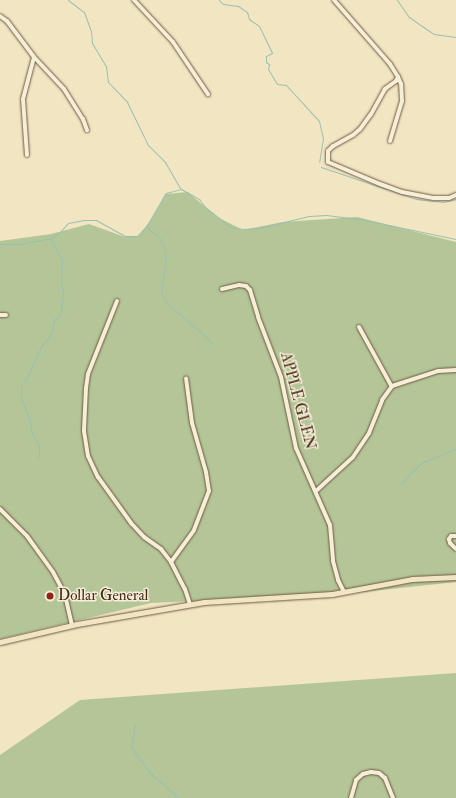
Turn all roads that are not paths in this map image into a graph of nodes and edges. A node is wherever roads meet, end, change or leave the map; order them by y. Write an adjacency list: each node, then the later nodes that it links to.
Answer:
1 (134, 0): 6 (street)
2 (334, 0): 5 (street)
3 (0, 16): 4 (street)
4 (34, 57): 7 (street); 9 (street)
5 (398, 77): 8 (street); 10 (street)
6 (208, 94)
7 (87, 130)
8 (390, 141)
9 (27, 155)
10 (456, 195)
11 (222, 289): 19 (street, APPLE GLEN)
12 (117, 301): 23 (street)
13 (6, 314): 14 (street)
14 (0, 315)
15 (358, 327): 18 (street)
16 (456, 370): 18 (street)
17 (186, 378): 23 (street)
18 (392, 387): 19 (street)
19 (316, 491): 25 (street, APPLE GLEN)
20 (0, 509): 27 (street)
21 (456, 536): 22 (street)
22 (456, 549)
23 (171, 562): 26 (street)
24 (456, 576): 25 (main road)
25 (344, 592): 26 (main road)
26 (190, 604): 27 (main road)
27 (72, 625): 28 (main road)
28 (0, 642)
29 (351, 798): 30 (street)
30 (393, 798)

